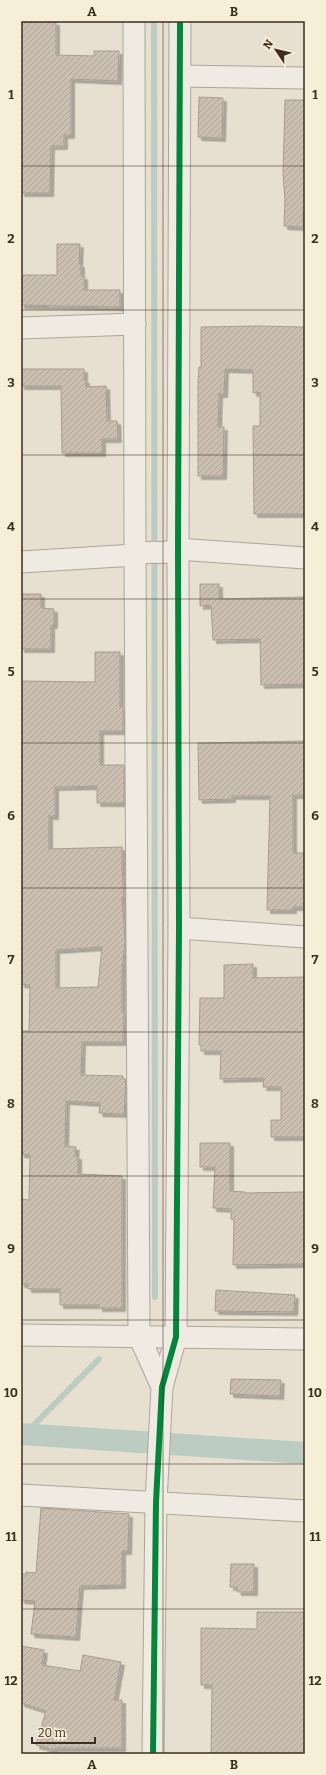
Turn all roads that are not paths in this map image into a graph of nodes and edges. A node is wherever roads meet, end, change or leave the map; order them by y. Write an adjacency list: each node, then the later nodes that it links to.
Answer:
1 (134, 21): 5 (street)
2 (180, 21): 3 (street)
3 (180, 76): 4 (street); 7 (street)
4 (305, 78)
5 (134, 324): 6 (street); 8 (street)
6 (21, 328)
7 (175, 550): 8 (street); 9 (street); 11 (street)
8 (138, 553): 10 (street); 14 (street)
9 (305, 558)
10 (21, 562)
11 (179, 928): 12 (street); 15 (street)
12 (305, 937)
13 (21, 1335): 14 (street)
14 (139, 1336): 15 (street); 17 (street)
15 (176, 1337): 16 (street); 17 (street)
16 (305, 1339)
17 (162, 1387): 19 (street)
18 (21, 1495): 19 (street)
19 (157, 1497): 20 (street); 21 (street)
20 (305, 1511)
21 (153, 1754)

